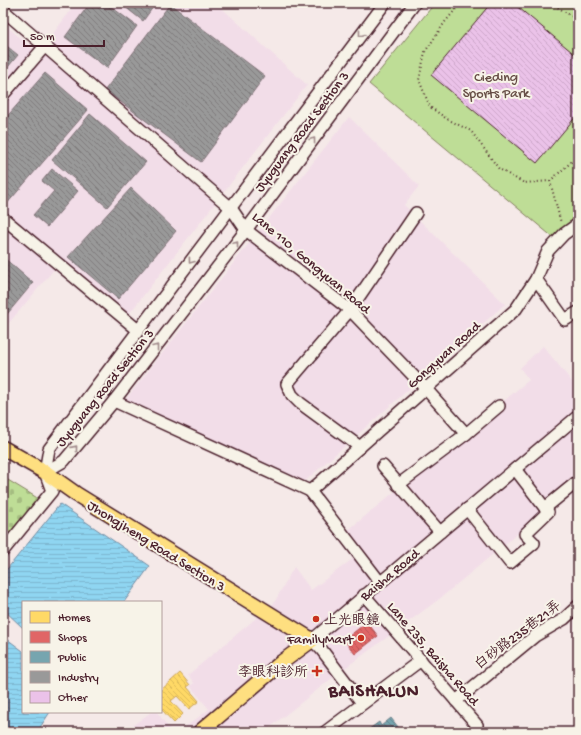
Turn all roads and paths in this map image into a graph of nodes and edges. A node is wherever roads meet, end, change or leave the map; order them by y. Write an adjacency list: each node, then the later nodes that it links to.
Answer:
1 (385, 3): 11 (street, Jyuguang Road Section 3, one-way to 11)
2 (415, 3): 15 (street, Jyuguang Road Section 3, one-way to 2)
3 (461, 3): 10 (path)
4 (551, 3): 6 (path)
5 (3, 10): 7 (street, Lane 110, Gongyuan Road)
6 (578, 22)
7 (45, 46): 8 (street); 11 (street, Lane 110, Gongyuan Road)
8 (3, 95)
9 (578, 156): 10 (path)
10 (550, 181): 16 (path)
11 (231, 208): 15 (street, Lane 110, Gongyuan Road); 20 (street, Jyuguang Road Section 3, one-way to 20)
12 (416, 213): 18 (street)
13 (3, 218): 20 (street)
14 (578, 224): 16 (street, Gongyuan Road)
15 (246, 230): 18 (street, Lane 110, Gongyuan Road); 22 (street, Jyuguang Road Section 3, one-way to 15)
16 (564, 234): 17 (street, Gongyuan Road)
17 (536, 279): 19 (street); 21 (street, Gongyuan Road)
18 (350, 310): 21 (street, Lane 110, Gongyuan Road); 26 (street)
19 (578, 312)
20 (138, 330): 30 (street, Jyuguang Road Section 3)
21 (426, 389): 25 (street, Lane 110, Gongyuan Road); 26 (street, Gongyuan Road)
22 (114, 401): 30 (street, Jyuguang Road Section 3, one-way to 22); 33 (street)
23 (499, 406): 25 (street)
24 (578, 416): 29 (street, Baisha Road)
25 (466, 434): 32 (street)
26 (360, 447): 33 (street, Gongyuan Road)
27 (3, 448): 30 (main road, Jhongjheng Road Section 3)
28 (384, 466): 32 (street)
29 (515, 469): 34 (street); 35 (street, Baisha Road)
30 (45, 472): 37 (street); 41 (main road, Jhongjheng Road Section 3)
31 (578, 481): 34 (street)
32 (398, 485): 36 (street)
33 (310, 491): 38 (street)
34 (545, 508): 35 (street)
35 (467, 509): 36 (street, Baisha Road)
36 (440, 532): 38 (street, Baisha Road)
37 (5, 546)
38 (380, 582): 39 (street, Baisha Road)
39 (364, 595): 41 (street, Baisha Road); 42 (street, Lane 235, Baisha Road)
40 (578, 606): 43 (street, 白砂路235巷21弄)
41 (312, 640): 44 (street); 45 (main road, Baisha Road)
42 (421, 660): 43 (street, Lane 235, Baisha Road); 44 (street)
43 (456, 701): 47 (street, Lane 235, Baisha Road)
44 (362, 703): 46 (street)
45 (200, 732)
46 (325, 732)
47 (474, 732)

